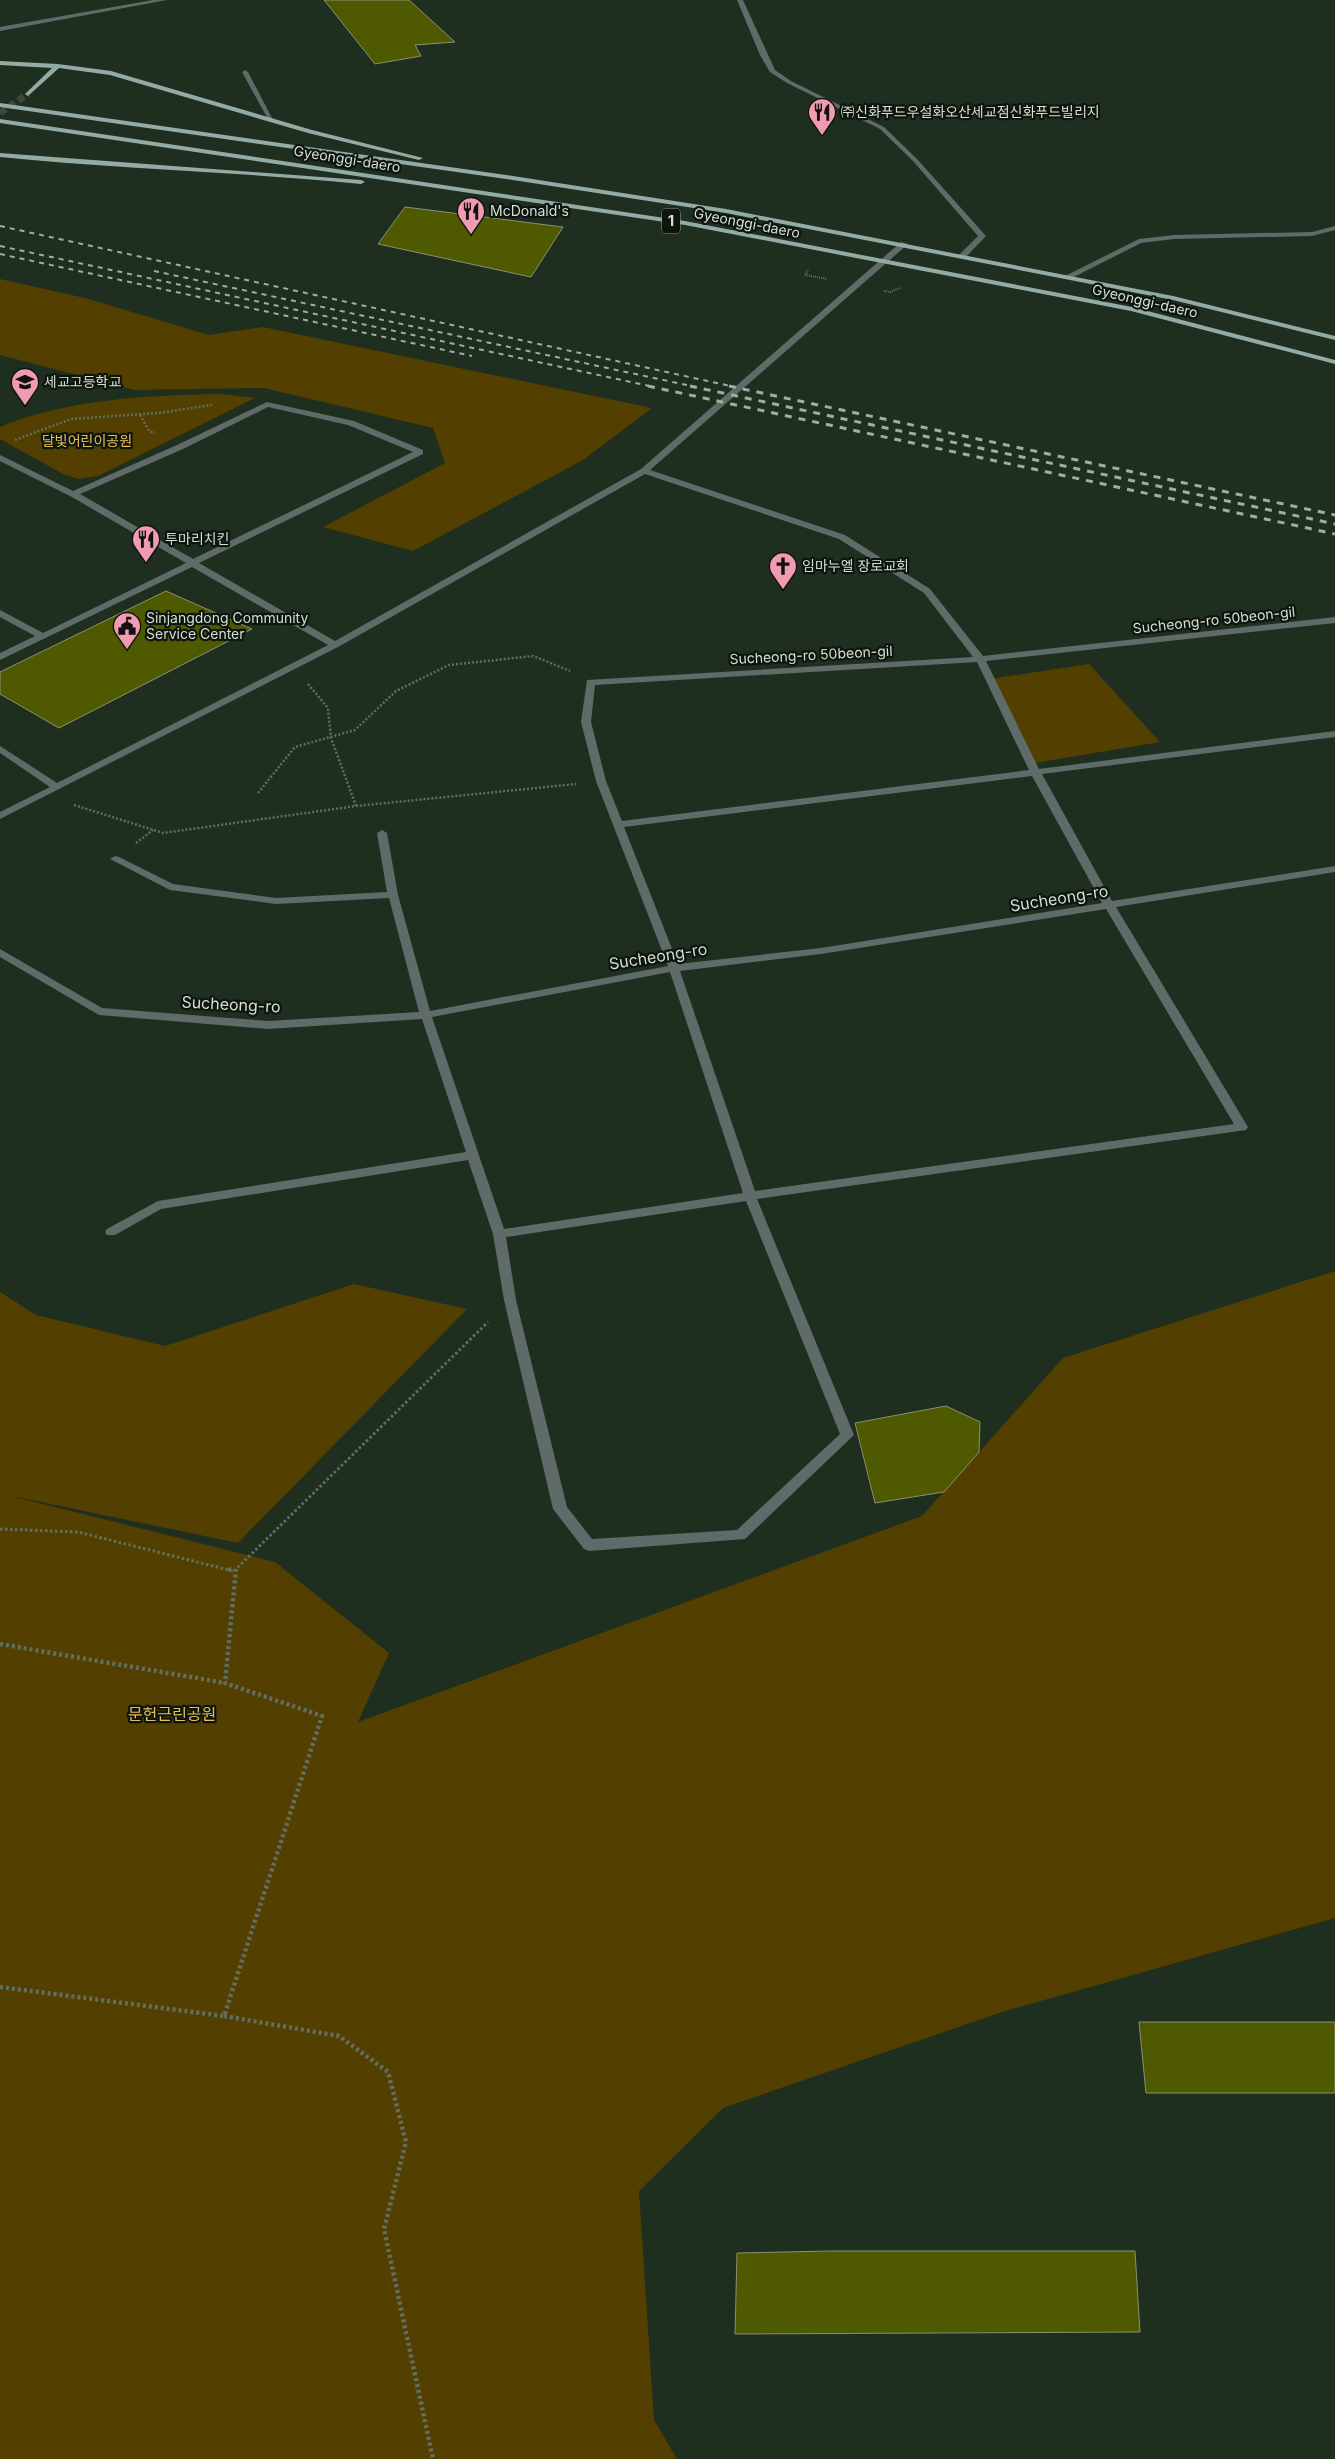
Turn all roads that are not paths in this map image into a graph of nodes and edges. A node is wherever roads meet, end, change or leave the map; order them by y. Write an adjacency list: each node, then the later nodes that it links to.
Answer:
1 (164, 0): 3 (street)
2 (740, 0): 16 (street)
3 (0, 29)
4 (0, 62): 5 (main road)
5 (58, 66): 7 (main road); 10 (main road)
6 (245, 72): 10 (street)
7 (28, 94)
8 (0, 105): 12 (main road, Gyeonggi-daero / 1)
9 (0, 120): 13 (main road, Gyeonggi-daero / 1)
10 (272, 121): 12 (main road)
11 (0, 155): 13 (main road)
12 (477, 173): 15 (main road, Gyeonggi-daero / 1)
13 (456, 189): 17 (main road, Gyeonggi-daero / 1)
14 (1335, 228): 18 (street)
15 (904, 244): 16 (main road, Gyeonggi-daero / 1); 17 (street)
16 (963, 256): 18 (main road, Gyeonggi-daero / 1)
17 (883, 262): 20 (main road, Gyeonggi-daero / 1); 22 (street)
18 (1067, 277): 19 (main road, Gyeonggi-daero / 1)
19 (1335, 338)
20 (1335, 362)
21 (0, 458): 23 (street)
22 (644, 471): 28 (street); 30 (street)
23 (73, 494): 24 (street); 24 (street)
24 (192, 563): 27 (street); 28 (street)
25 (0, 613): 27 (street)
26 (1335, 620): 30 (street, Sucheong-ro 50beon-gil)
27 (42, 636): 29 (street)
28 (335, 645): 34 (street)
29 (0, 657)
30 (980, 659): 33 (street); 36 (street, Sucheong-ro 50beon-gil)
31 (1335, 734): 33 (street)
32 (0, 750): 34 (street)
33 (1036, 773): 36 (street); 41 (street)
34 (57, 787): 35 (street)
35 (0, 816)
36 (619, 825): 43 (street)
37 (382, 833): 40 (street)
38 (115, 859): 40 (street)
39 (1335, 870): 41 (street, Sucheong-ro)
40 (393, 895): 44 (street)
41 (1110, 907): 43 (street, Sucheong-ro); 46 (street)
42 (0, 952): 44 (street, Sucheong-ro)
43 (674, 968): 44 (street, Sucheong-ro); 46 (street)
44 (426, 1015): 45 (street)
45 (471, 1155): 47 (street); 48 (street)
46 (750, 1196): 48 (street); 48 (street)
47 (111, 1232)
48 (499, 1234)

